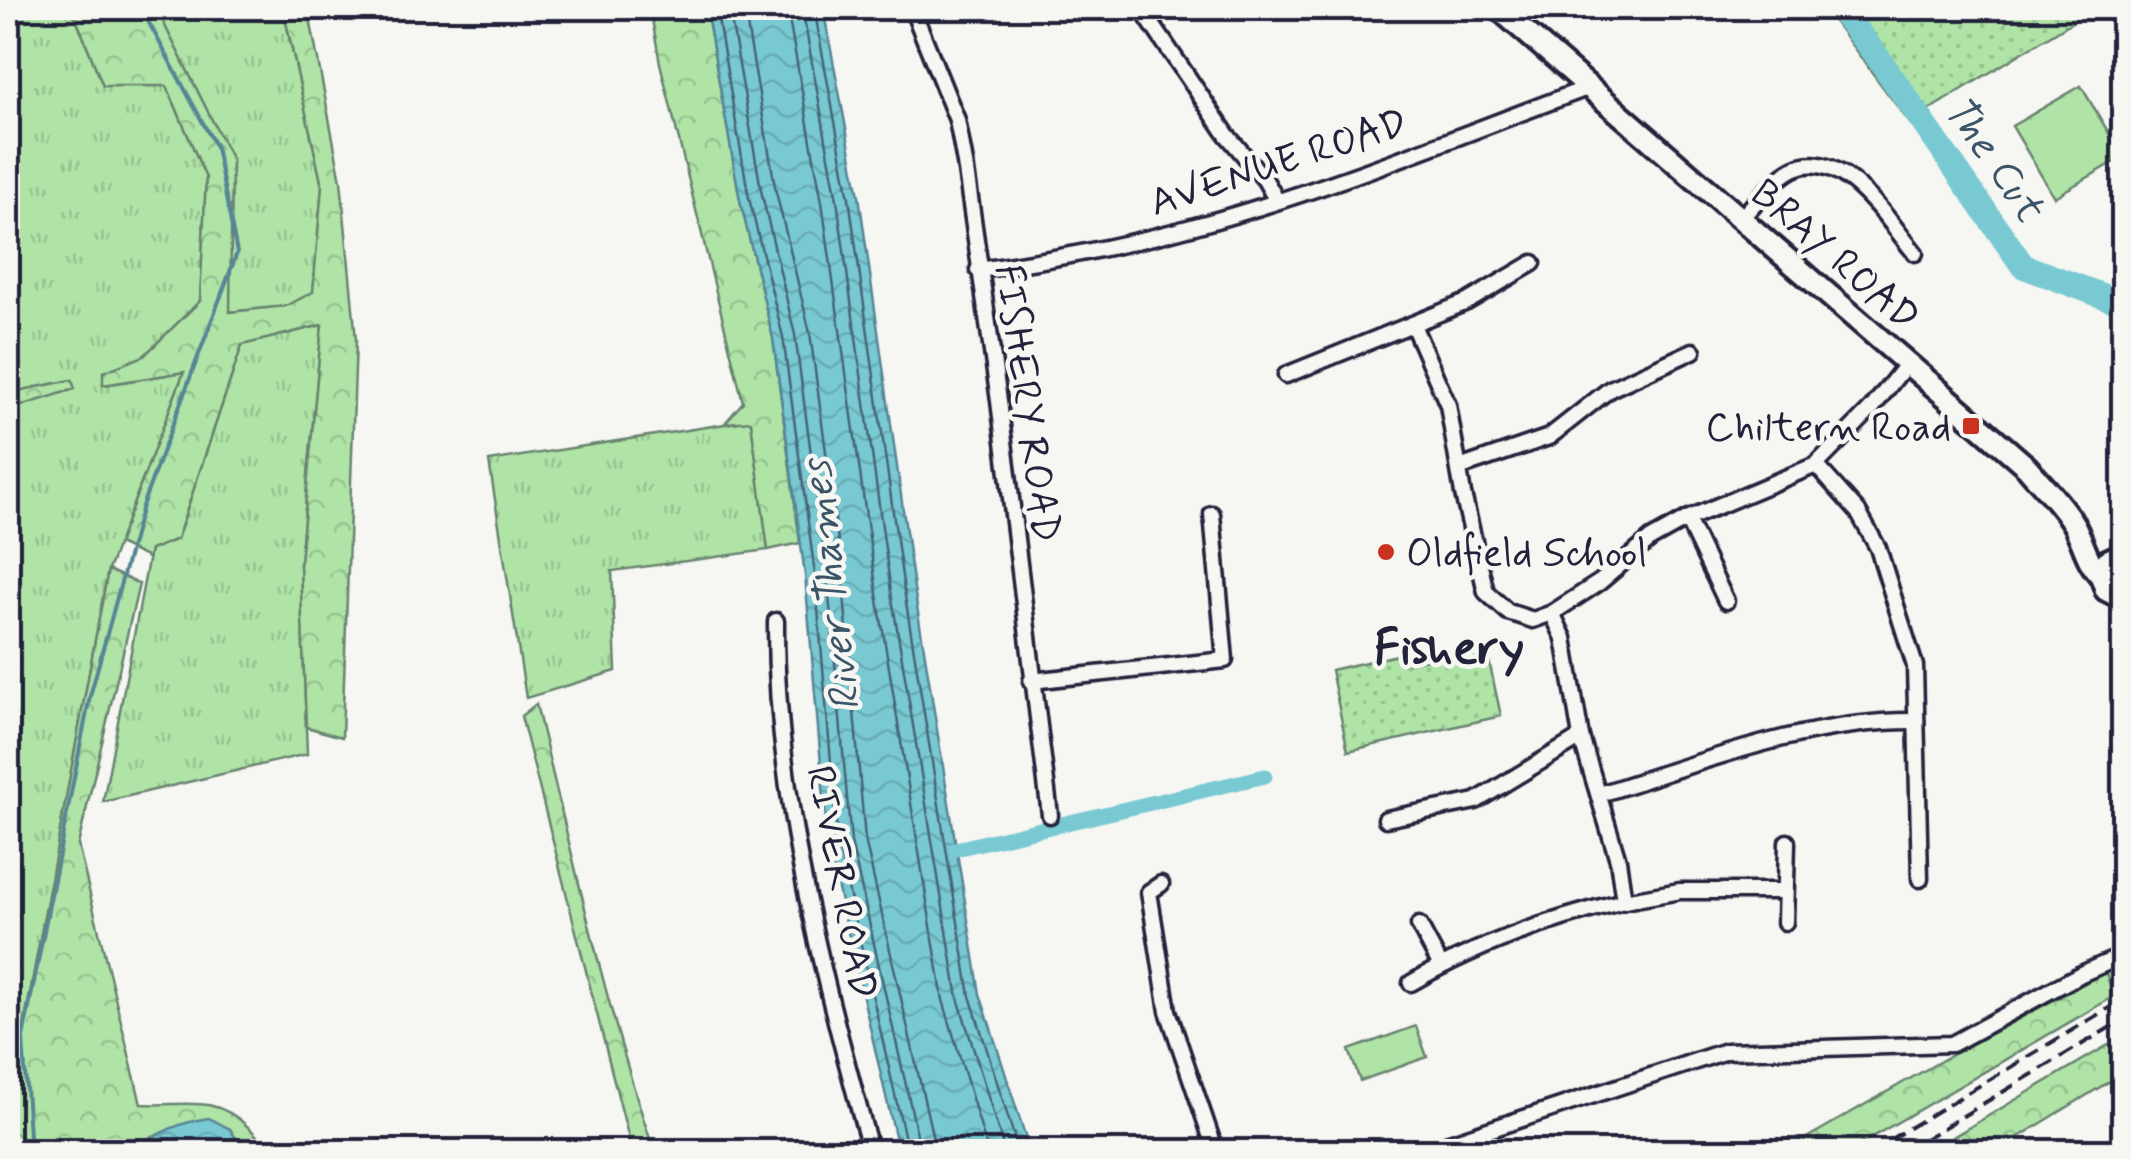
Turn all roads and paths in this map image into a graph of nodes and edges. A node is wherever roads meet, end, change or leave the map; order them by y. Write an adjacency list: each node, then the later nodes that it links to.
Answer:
1 (912, 8): 9 (street, FISHERY ROAD)
2 (1142, 8): 5 (street)
3 (1498, 8): 4 (main road, BRAY ROAD)
4 (1590, 88): 5 (street, AVENUE ROAD); 6 (main road, BRAY ROAD)
5 (1277, 201): 9 (street, AVENUE ROAD)
6 (1740, 218): 7 (street); 12 (main road, BRAY ROAD)
7 (1915, 253)
8 (1532, 263): 10 (street)
9 (978, 270): 25 (street, FISHERY ROAD)
10 (1413, 325): 13 (street); 15 (street)
11 (1693, 351): 15 (street)
12 (1908, 362): 14 (street); 18 (main road, BRAY ROAD)
13 (1286, 375)
14 (1816, 466): 17 (street); 26 (street)
15 (1459, 468): 23 (street)
16 (1212, 514): 25 (street)
17 (1686, 519): 21 (street); 23 (street)
18 (2076, 528): 19 (main road); 20 (main road, BRAY ROAD)
19 (2121, 554): 20 (main road)
20 (2102, 576): 22 (main road, BRAY ROAD)
21 (1726, 601)
22 (2122, 602)
23 (1552, 612): 27 (street)
24 (776, 621): 42 (street, RIVER ROAD)
25 (1031, 681): 29 (street, FISHERY ROAD)
26 (1916, 721): 28 (street); 32 (street)
27 (1581, 737): 28 (street); 30 (street)
28 (1600, 794): 35 (street)
29 (1050, 814)
30 (1386, 819)
31 (1786, 842): 34 (street)
32 (1920, 879)
33 (1161, 884): 43 (street)
34 (1783, 890): 35 (street); 36 (street)
35 (1624, 901): 39 (street)
36 (1785, 922)
37 (1418, 925): 39 (street)
38 (2124, 955): 44 (street)
39 (1441, 966): 40 (street)
40 (1411, 983)
41 (2124, 1142): 45 (main road)
42 (871, 1152)
43 (1216, 1152)
44 (1422, 1152)
45 (2121, 1152)

